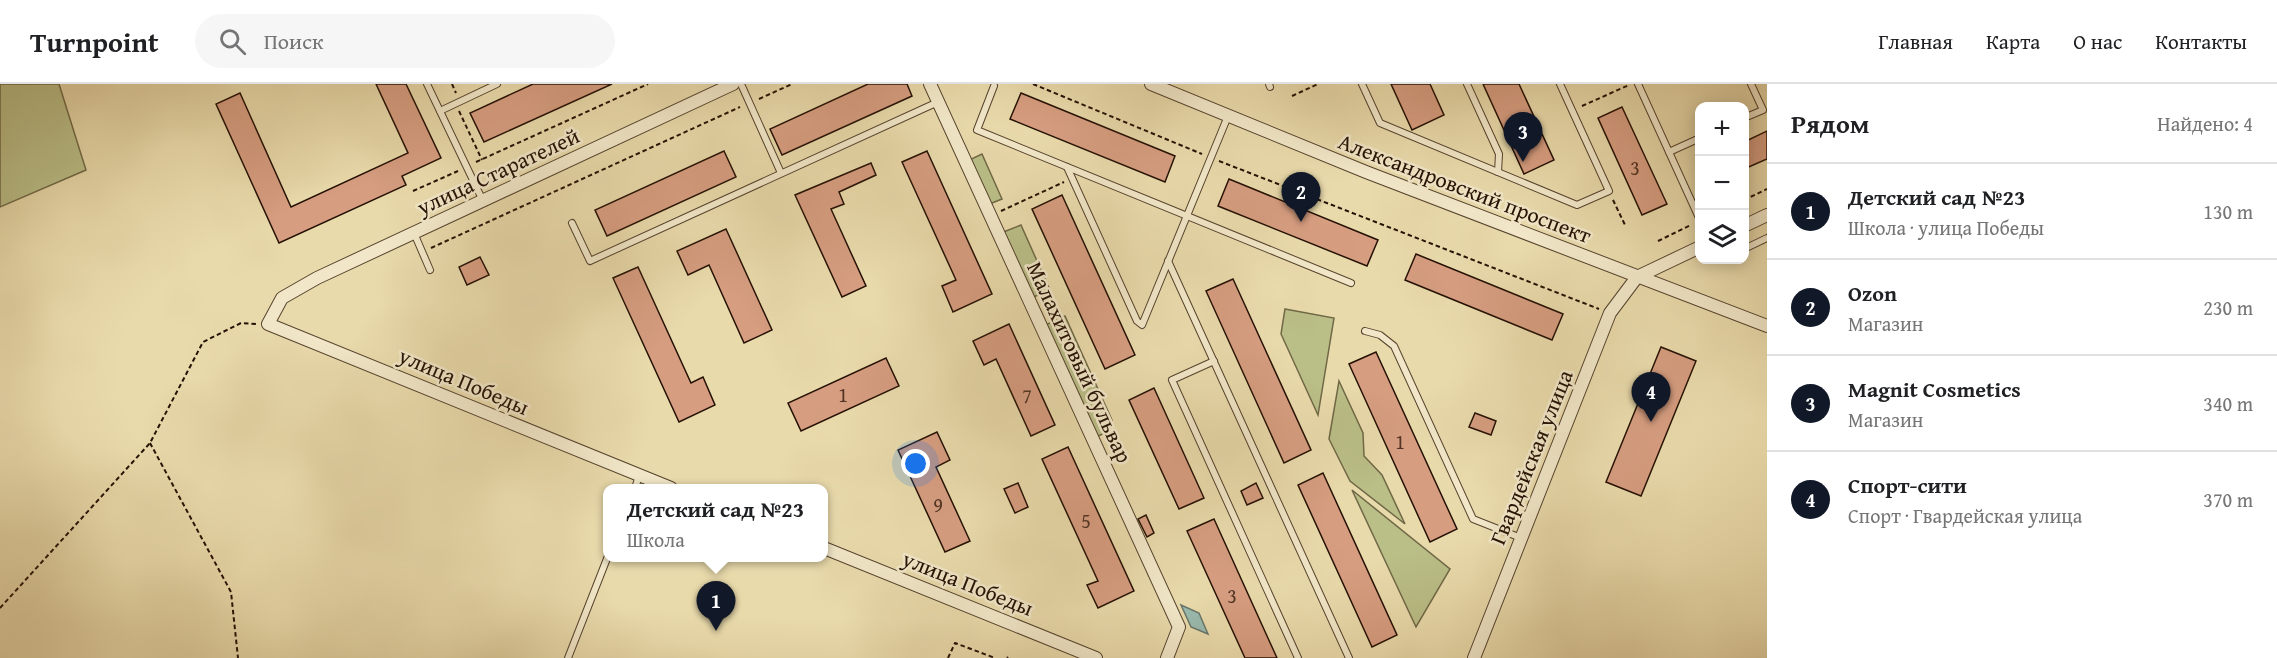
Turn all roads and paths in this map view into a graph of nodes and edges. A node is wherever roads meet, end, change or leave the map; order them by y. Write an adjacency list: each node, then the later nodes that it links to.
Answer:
1 (427, 84): 22 (lane)
2 (497, 84): 20 (lane)
3 (648, 84): 29 (path)
4 (733, 84): 39 (street, улица Старателей)
5 (741, 84): 21 (lane)
6 (792, 84): 21 (path)
7 (930, 84): 19 (street, Малахитовый бульвар)
8 (1034, 84): 28 (path)
9 (1151, 84): 24 (street, Александровский проспект)
10 (1318, 84): 18 (path)
11 (1362, 84): 32 (lane)
12 (1467, 84): 32 (lane)
13 (1560, 84): 23 (lane)
14 (1631, 84): 23 (path)
15 (1638, 84): 27 (lane)
16 (1751, 84): 25 (lane)
17 (994, 86): 31 (lane)
18 (1292, 96)
19 (938, 102): 33 (lane); 43 (street, Малахитовый бульвар)
20 (456, 103): 22 (lane); 29 (path)
21 (749, 103): 33 (lane); 53 (path)
22 (440, 111): 30 (lane)
23 (1572, 111): 37 (lane)
24 (1228, 116): 28 (lane); 56 (street, Александровский проспект)
25 (1749, 116)
26 (1695, 140): 27 (lane)
27 (1669, 152): 40 (lane)
28 (1211, 158): 42 (lane); 58 (path)
29 (482, 160): 30 (path)
30 (466, 167): 36 (path); 39 (lane)
31 (1067, 167): 34 (lane); 42 (lane)
32 (1498, 172): 37 (lane)
33 (781, 173): 45 (lane)
34 (1072, 179): 43 (path); 54 (lane)
35 (1767, 189): 38 (path)
36 (413, 191)
37 (1609, 191): 47 (path)
38 (1749, 198)
39 (483, 202): 48 (street, улица Старателей)
40 (1695, 210)
41 (1767, 215): 46 (street)
42 (1187, 216): 54 (lane); 57 (lane)
43 (989, 217): 76 (street, Малахитовый бульвар)
44 (1695, 222): 50 (path)
45 (572, 223)
46 (1749, 224)
47 (1626, 228)
48 (414, 233): 53 (lane); 59 (street, улица Старателей)
49 (1767, 238): 51 (lane)
50 (1658, 241)
51 (1749, 247)
52 (1695, 248): 56 (street)
53 (422, 252): 55 (lane)
54 (1168, 261): 62 (lane)
55 (430, 270)
56 (1637, 277): 58 (street, Гвардейская улица); 60 (street, Александровский проспект)
57 (1351, 283)
58 (1610, 314): 67 (street, Гвардейская улица)
59 (268, 324): 63 (path); 64 (street, улица Победы)
60 (1767, 326)
61 (1365, 331): 67 (lane)
62 (1214, 361): 77 (lane); 78 (lane)
63 (150, 443): 70 (path); 72 (path)
64 (639, 476): 65 (lane); 66 (street, улица Победы)
65 (637, 484)
66 (659, 484)
67 (1521, 538): 79 (street, Гвардейская улица)
68 (828, 550): 75 (street, улица Победы)
69 (606, 562): 71 (lane)
70 (0, 608)
71 (571, 657)
72 (238, 658)
73 (948, 658): 74 (path)
74 (995, 658)
75 (1096, 658)
76 (1167, 658)
77 (1298, 658)
78 (1349, 658)
79 (1474, 658)

